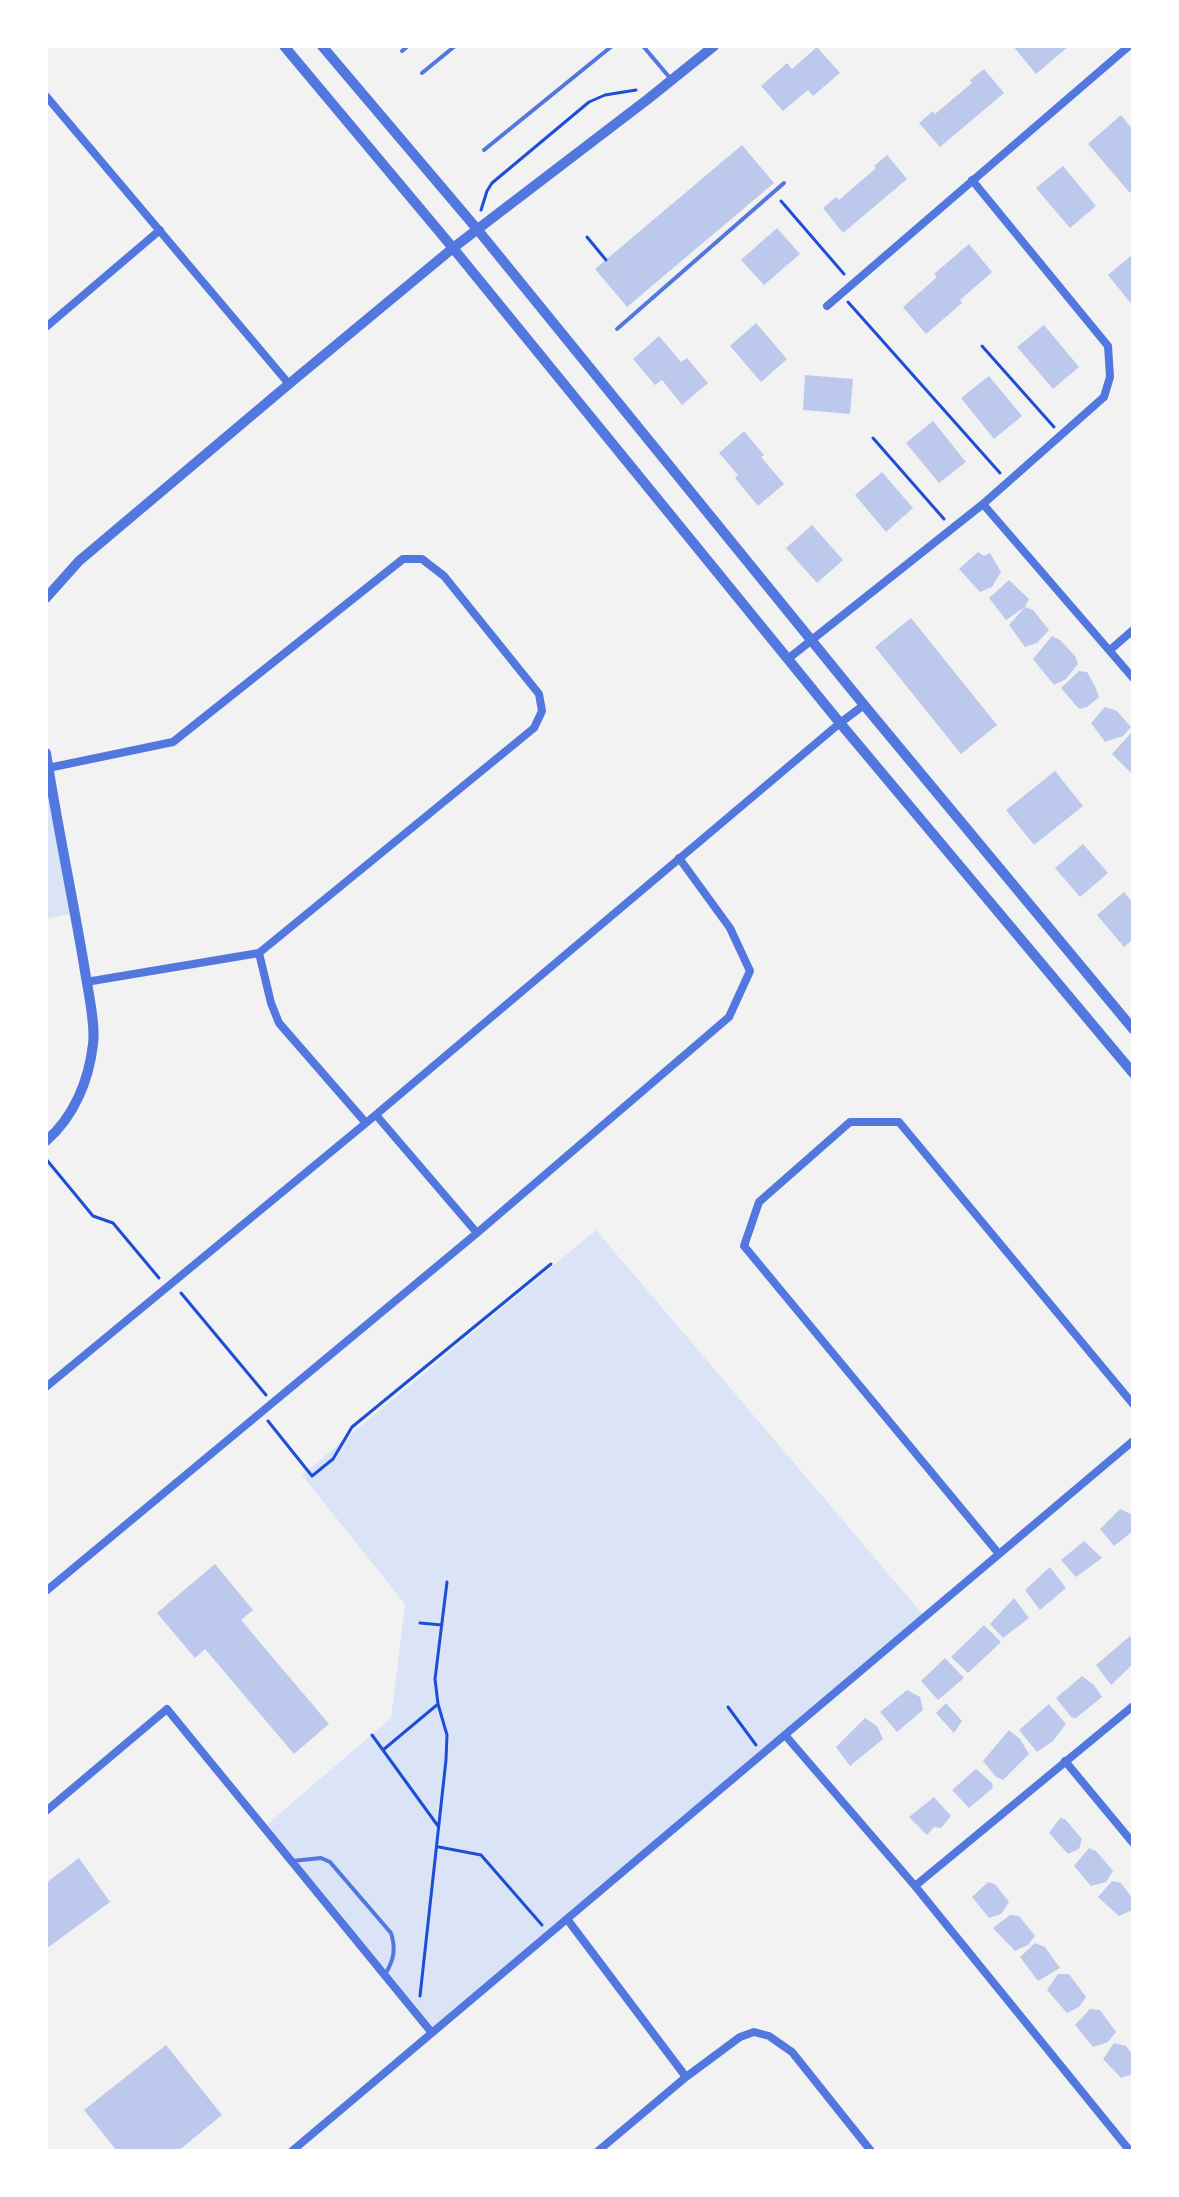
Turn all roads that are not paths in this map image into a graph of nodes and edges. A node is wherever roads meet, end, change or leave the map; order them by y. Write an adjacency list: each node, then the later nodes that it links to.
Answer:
1 (284, 46): 18 (street)
2 (322, 46): 16 (street)
3 (408, 46): 9 (lane)
4 (455, 46): 10 (lane)
5 (612, 46): 13 (lane)
6 (643, 46): 11 (lane)
7 (714, 46): 11 (street)
8 (1129, 46): 14 (street)
9 (402, 51)
10 (422, 73)
11 (671, 80): 16 (street)
12 (46, 96): 17 (street)
13 (484, 150)
14 (972, 180): 19 (street); 23 (street)
15 (784, 183): 21 (lane)
16 (477, 229): 18 (street); 26 (street)
17 (160, 230): 20 (street); 22 (street)
18 (453, 248): 22 (street); 28 (street)
19 (827, 306)
20 (46, 327)
21 (617, 329)
22 (289, 384): 24 (street)
23 (983, 504): 26 (street); 27 (street)
24 (46, 598)
25 (1133, 630): 27 (street)
26 (812, 640): 28 (street); 30 (street)
27 (1110, 650): 29 (street)
28 (789, 658): 31 (street)
29 (1133, 678)
30 (864, 705): 31 (street); 37 (street)
31 (840, 723): 34 (street); 38 (street)
32 (46, 753): 33 (street)
33 (48, 768): 35 (street); 36 (street)
34 (679, 858): 39 (street); 42 (street)
35 (259, 953): 36 (street); 40 (street)
36 (86, 982): 41 (street)
37 (1133, 1029)
38 (1133, 1073)
39 (376, 1115): 40 (street); 42 (street)
40 (366, 1123): 43 (street)
41 (46, 1141)
42 (477, 1233): 47 (street)
43 (46, 1387)
44 (1133, 1404): 46 (street)
45 (1133, 1441): 46 (street)
46 (999, 1554): 49 (street)
47 (46, 1591)
48 (1133, 1706): 50 (street)
49 (785, 1735): 54 (street); 55 (street)
50 (1065, 1761): 52 (street); 54 (street)
51 (46, 1811): 53 (street)
52 (1133, 1843)
53 (291, 1861): 56 (street); 56 (lane)
54 (915, 1886): 62 (street)
55 (567, 1919): 57 (street); 58 (street)
56 (385, 1975): 57 (street)
57 (432, 2033): 59 (street)
58 (686, 2077): 60 (street); 61 (street)
59 (292, 2151)
60 (598, 2151)
61 (871, 2151)
62 (1130, 2151)

